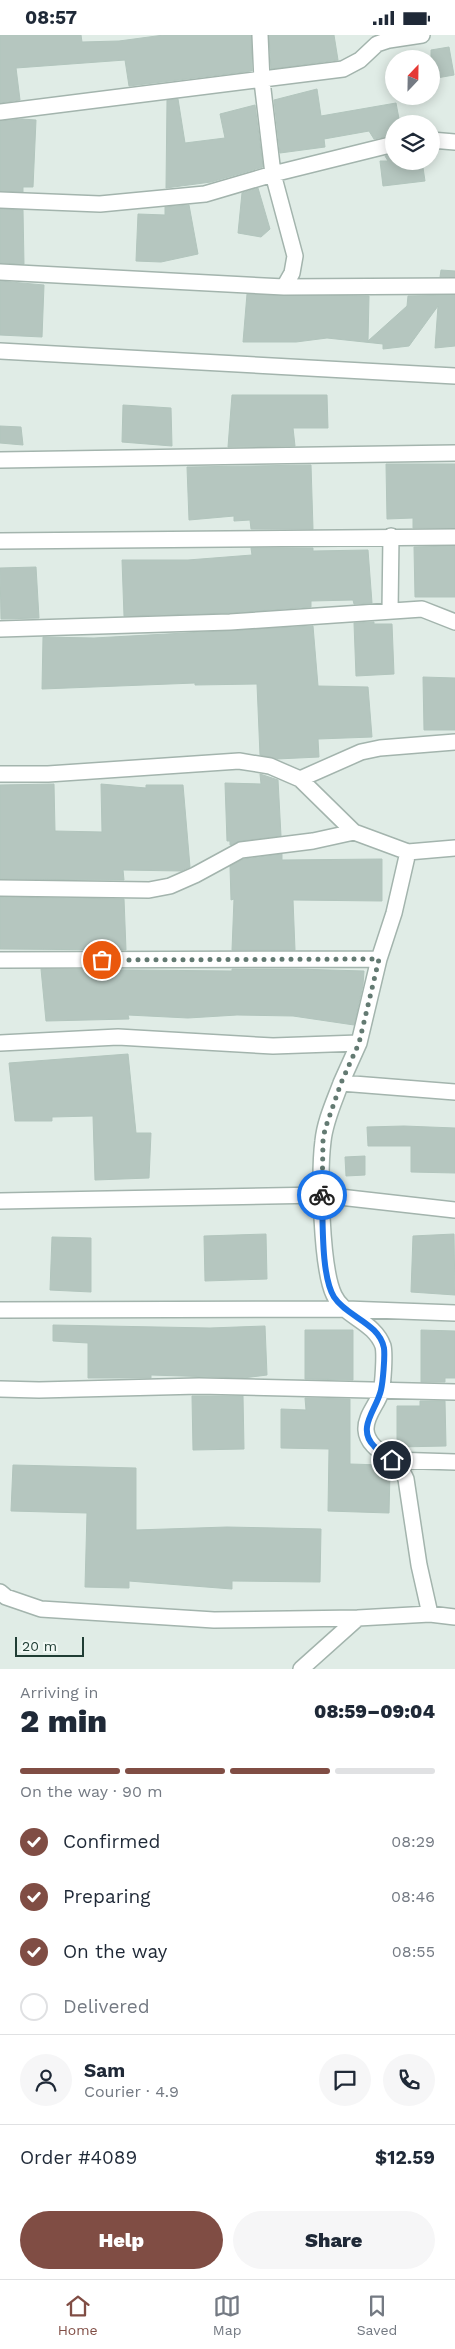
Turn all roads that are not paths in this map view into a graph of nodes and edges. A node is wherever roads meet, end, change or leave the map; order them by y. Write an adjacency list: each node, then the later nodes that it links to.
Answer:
1 (260, 35): 3 (street)
2 (422, 35): 3 (street)
3 (262, 81): 4 (street); 8 (street)
4 (0, 112)
5 (440, 141): 6 (street)
6 (455, 142)
7 (385, 147): 8 (street)
8 (273, 174): 9 (street); 12 (street)
9 (0, 200)
10 (0, 273): 12 (street)
11 (455, 286): 12 (street)
12 (284, 287)
13 (0, 351): 14 (street)
14 (455, 377)
15 (455, 453): 16 (street)
16 (0, 460)
17 (391, 536): 18 (street); 19 (street); 20 (street)
18 (455, 537)
19 (0, 541)
20 (390, 611): 21 (street); 22 (street)
21 (455, 622)
22 (0, 629)
23 (455, 742): 25 (street)
24 (0, 774): 25 (street)
25 (300, 779): 26 (street)
26 (354, 832): 28 (street); 29 (street)
27 (455, 847): 28 (street)
28 (408, 852): 30 (street)
29 (0, 888)
30 (379, 959): 31 (street); 33 (street)
31 (0, 960)
32 (0, 1043): 33 (street)
33 (359, 1043): 34 (street)
34 (341, 1083): 35 (street); 36 (street)
35 (455, 1092)
36 (322, 1195): 37 (street); 38 (street); 39 (street)
37 (0, 1201)
38 (455, 1210)
39 (346, 1309): 40 (street); 41 (street); 43 (street)
40 (0, 1310)
41 (455, 1313)
42 (0, 1389): 43 (street)
43 (381, 1391): 44 (street); 45 (street)
44 (455, 1392)
45 (392, 1460): 46 (street); 48 (street)
46 (455, 1462)
47 (0, 1592): 50 (street)
48 (430, 1613): 49 (street); 50 (street)
49 (455, 1617)
50 (358, 1618): 51 (street)
51 (301, 1669)

